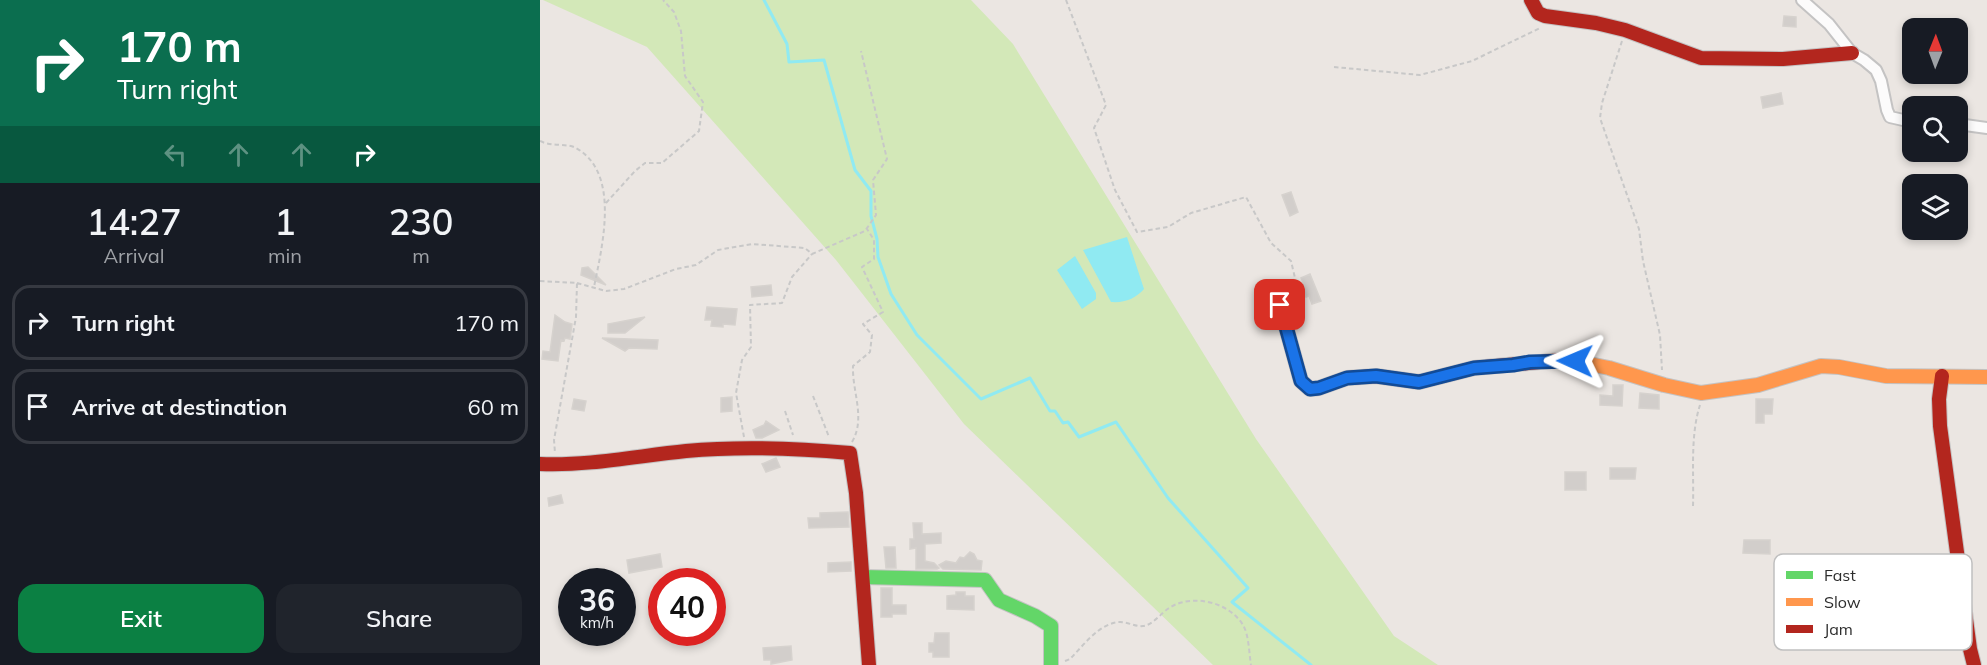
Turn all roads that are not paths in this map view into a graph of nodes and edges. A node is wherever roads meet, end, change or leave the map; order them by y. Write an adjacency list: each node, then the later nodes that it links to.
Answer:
1 (1532, 0): 3 (street)
2 (1802, 0): 3 (street)
3 (1852, 53): 4 (street)
4 (1902, 120)
5 (1968, 125): 6 (street)
6 (1987, 128)
7 (1280, 305): 8 (street)
8 (1942, 376): 9 (street); 11 (street)
9 (1987, 377)
10 (540, 464): 12 (street)
11 (1957, 554)
12 (863, 577): 14 (street); 15 (street)
13 (1970, 650): 16 (street)
14 (869, 665)
15 (1051, 665)
16 (1974, 665)

